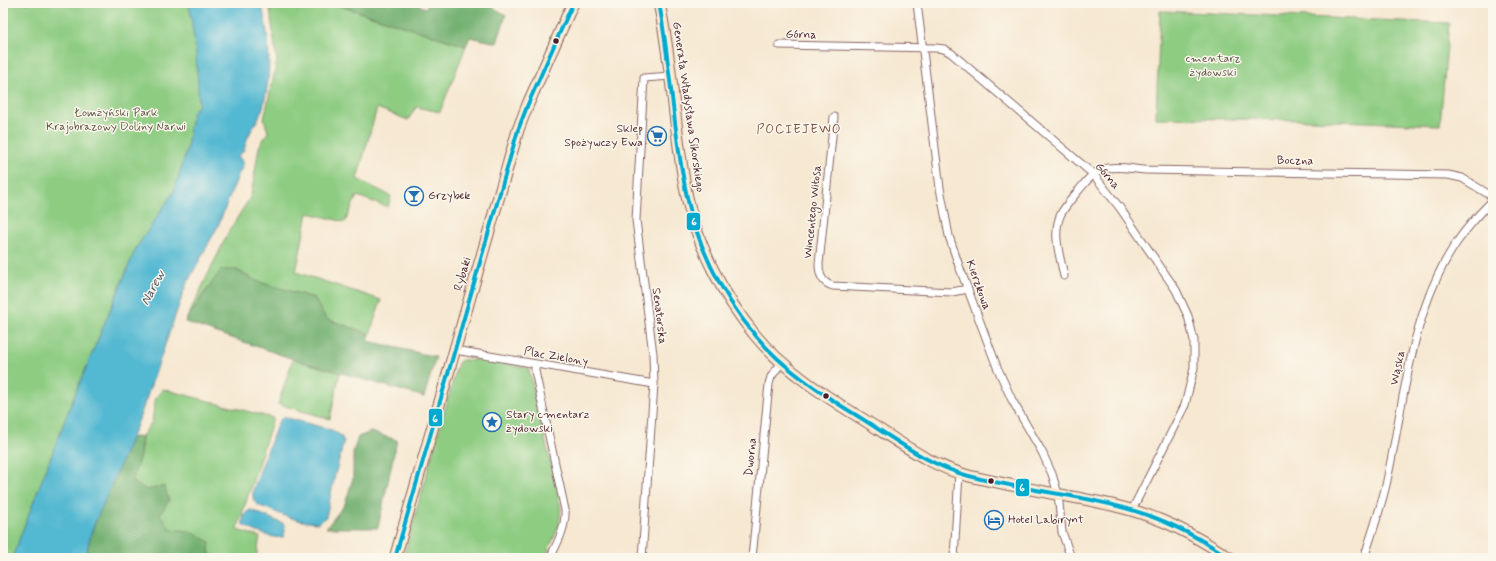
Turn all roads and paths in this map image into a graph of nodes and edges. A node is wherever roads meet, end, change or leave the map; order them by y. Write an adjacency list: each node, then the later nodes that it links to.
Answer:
1 (573, 3): 13 (street, Rybaki)
2 (659, 3): 6 (street, Generała Władysława Sikorskiego)
3 (917, 3): 5 (street, Kierzkowa)
4 (779, 45): 5 (street, Górna)
5 (923, 48): 8 (street, Górna); 12 (street, Kierzkowa)
6 (671, 76): 14 (street, Generała Władysława Sikorskiego); 16 (street, Senatorska)
7 (834, 117): 12 (street, Wincentego Witosa)
8 (1093, 174): 9 (street, Boczna); 11 (street); 19 (street, Górna)
9 (1493, 197)
10 (1493, 200): 27 (street, Wąska)
11 (1064, 276)
12 (968, 289): 18 (street, Kierzkowa)
13 (455, 350): 15 (street, Plac Zielony); 20 (street, Rybaki)
14 (782, 362): 17 (street, Generała Władysława Sikorskiego); 23 (street, Dworna)
15 (535, 365): 16 (street, Plac Zielony); 21 (street)
16 (654, 384): 22 (street, Senatorska)
17 (959, 473): 18 (street, Generała Władysława Sikorskiego); 24 (street)
18 (1058, 494): 19 (street, Generała Władysława Sikorskiego); 25 (street, Kierzkowa)
19 (1132, 510): 26 (street, Generała Władysława Sikorskiego)
20 (395, 558)
21 (550, 558)
22 (642, 558)
23 (752, 558)
24 (954, 558)
25 (1071, 558)
26 (1230, 558)
27 (1364, 558)

